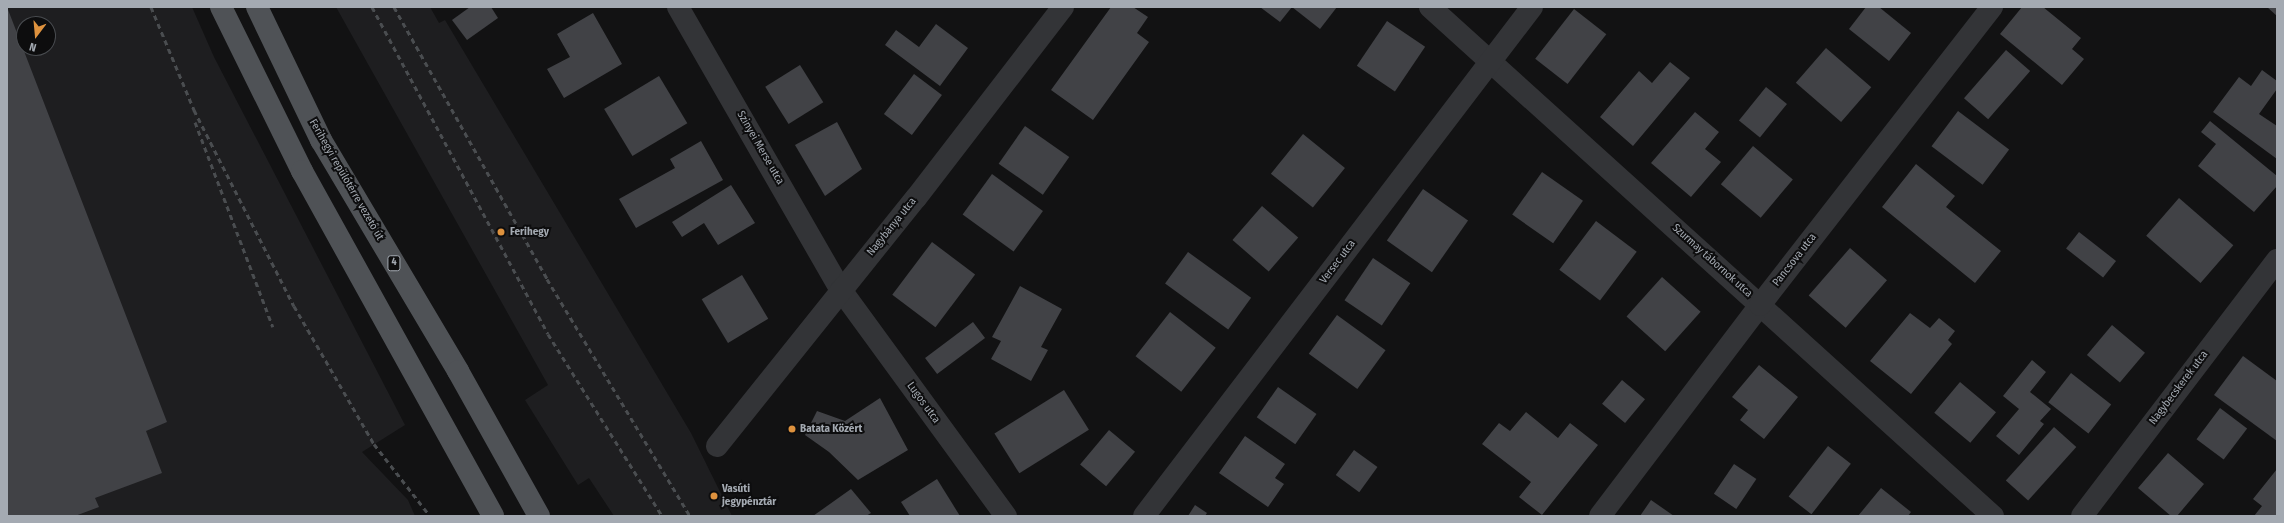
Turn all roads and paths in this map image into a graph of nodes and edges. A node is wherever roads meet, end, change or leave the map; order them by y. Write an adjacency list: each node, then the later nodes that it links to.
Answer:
1 (221, 7): 13 (main road)
2 (257, 7): 14 (main road, Ferihegyi repülőtérre vezető út / 4)
3 (678, 7): 10 (street, Szinyei Merse utca)
4 (1064, 7): 10 (street, Nagybánya utca)
5 (1430, 7): 8 (street, Szurmay tábornok utca)
6 (1532, 7): 8 (street, Versec utca)
7 (1992, 7): 11 (street, Pancsova utca)
8 (1491, 61): 11 (street, Szurmay tábornok utca); 16 (street, Versec utca)
9 (2277, 260): 19 (street, Nagybecskerek utca)
10 (841, 290): 12 (street, Nagybánya utca); 15 (street, Lugos utca)
11 (1760, 305): 17 (street, Pancsova utca); 18 (street, Szurmay tábornok utca)
12 (717, 446)
13 (493, 516)
14 (539, 516)
15 (1006, 516)
16 (1144, 516)
17 (1600, 516)
18 (1993, 516)
19 (2082, 516)

